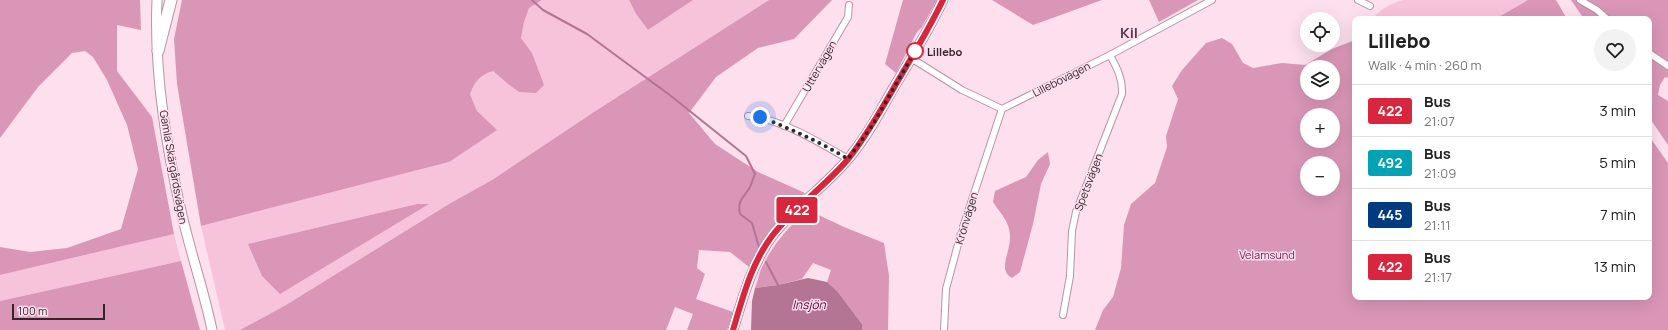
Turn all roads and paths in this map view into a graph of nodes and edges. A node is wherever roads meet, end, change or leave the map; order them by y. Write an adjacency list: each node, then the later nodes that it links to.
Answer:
1 (157, 0): 10 (main road, Gamla Skärgårdsvägen)
2 (171, 0): 10 (highway)
3 (943, 0): 13 (main road)
4 (1212, 0): 11 (street, Lillebovägen)
5 (1358, 0): 8 (street)
6 (1580, 0): 9 (street)
7 (849, 5): 17 (street, Uttervägen)
8 (1370, 6)
9 (1603, 16)
10 (158, 51): 20 (main road, Gamla Skärgårdsvägen)
11 (1110, 55): 15 (street, Lillebovägen); 19 (street, Spetsvägen)
12 (1652, 55): 14 (street)
13 (911, 58): 15 (street); 18 (main road)
14 (1668, 66)
15 (1002, 109): 22 (street, Krönvägen)
16 (748, 116): 17 (street)
17 (784, 126): 18 (street)
18 (848, 159): 21 (main road)
19 (1063, 315)
20 (212, 330)
21 (733, 330)
22 (944, 330)

